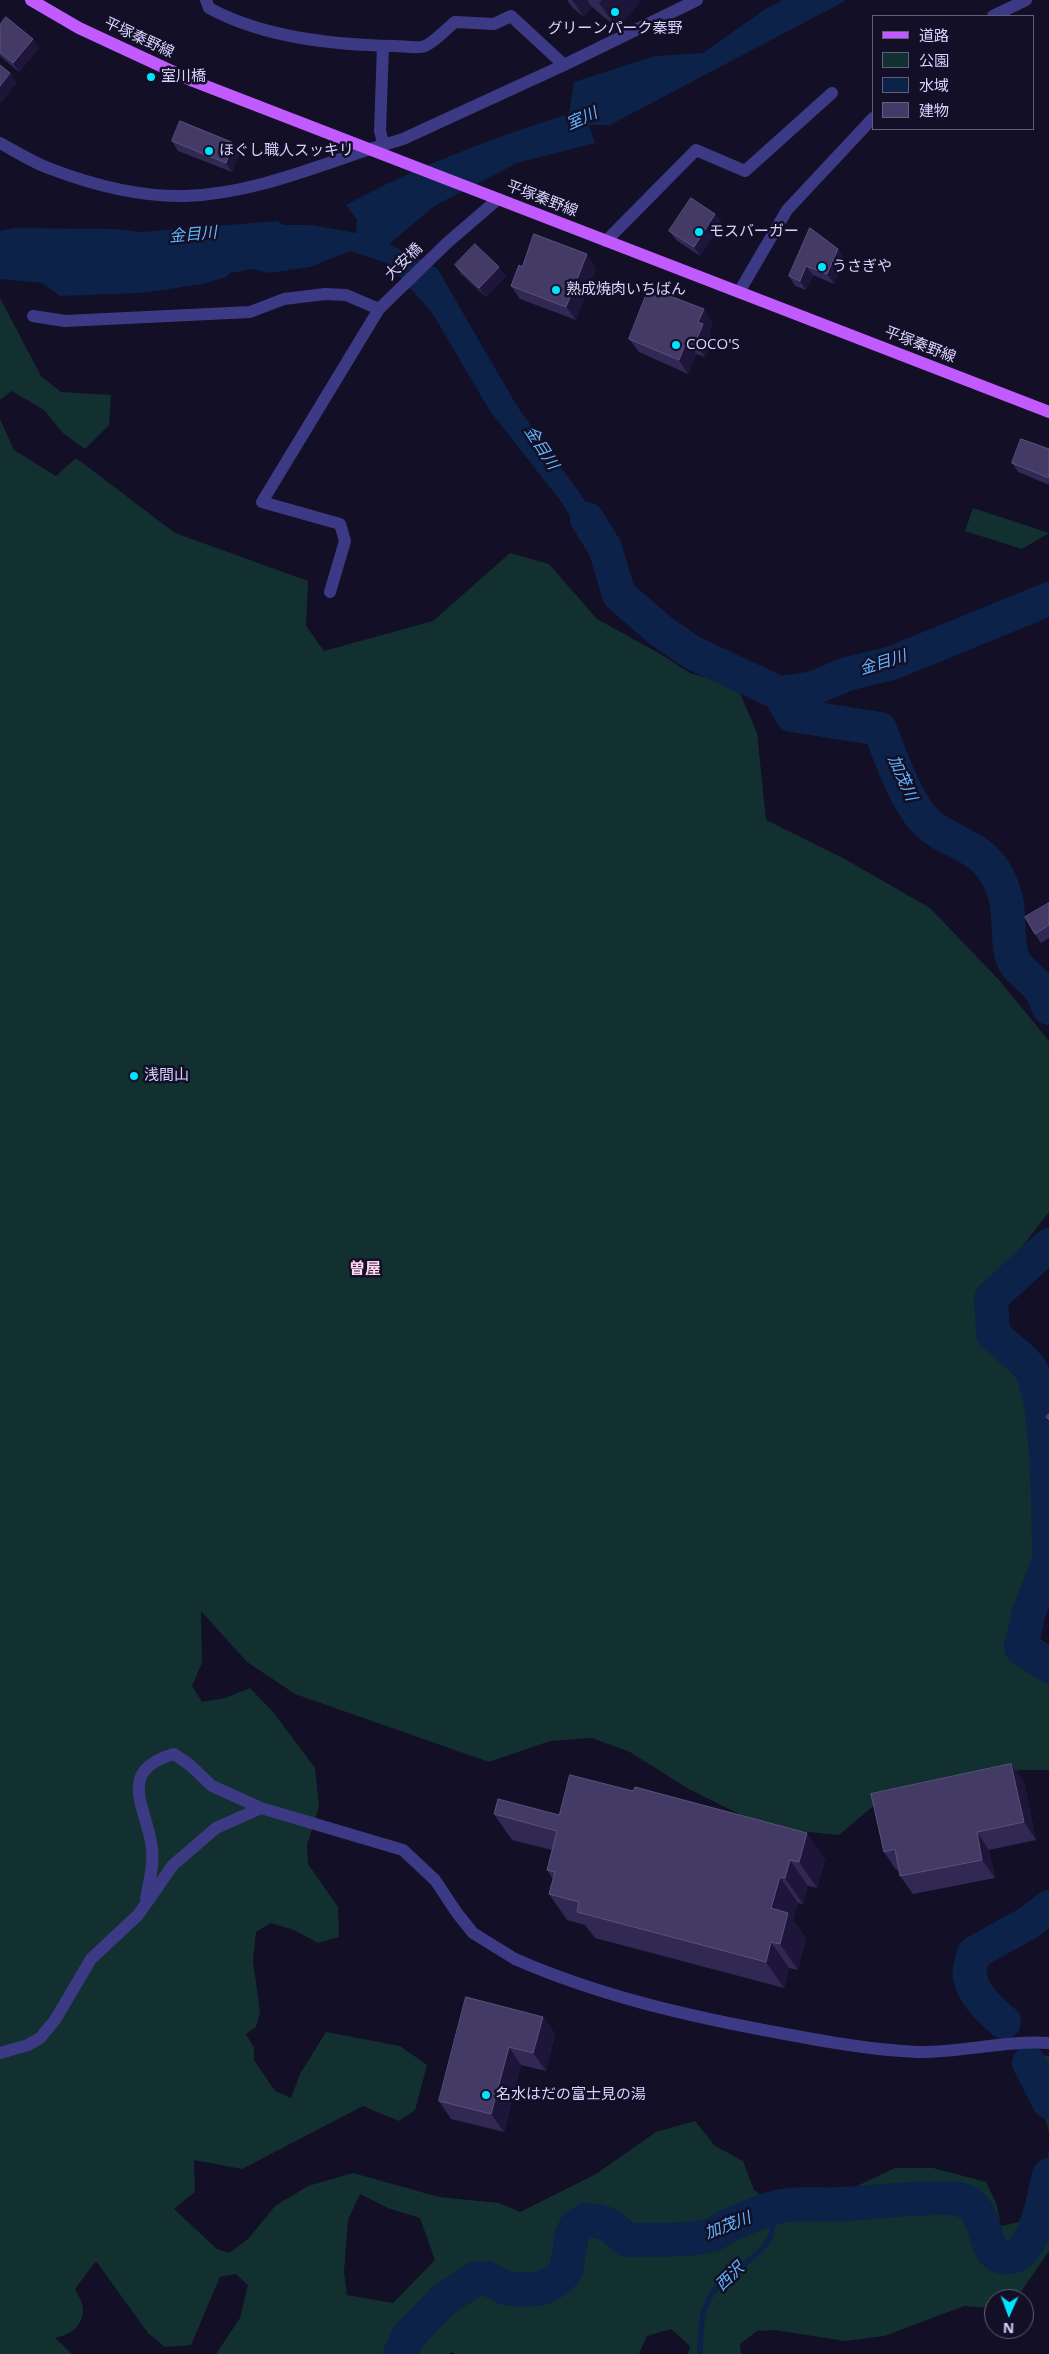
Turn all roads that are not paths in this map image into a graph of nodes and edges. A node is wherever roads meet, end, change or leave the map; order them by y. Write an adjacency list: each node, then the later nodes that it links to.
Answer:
1 (31, 0): 12 (main road, 平塚秦野線)
2 (206, 0): 6 (street)
3 (697, 0): 7 (street)
4 (1026, 0): 5 (street)
5 (995, 15)
6 (383, 46): 7 (street); 11 (street)
7 (564, 65): 11 (street)
8 (832, 93): 14 (street)
9 (872, 119): 15 (street)
10 (0, 143): 12 (street)
11 (384, 146): 12 (street)
12 (370, 150): 13 (main road, 平塚秦野線)
13 (498, 199): 14 (main road, 平塚秦野線); 16 (street, 大安橋)
14 (606, 241): 15 (main road, 平塚秦野線)
15 (739, 292): 18 (main road, 平塚秦野線)
16 (381, 307): 17 (street); 19 (street, 大安橋)
17 (33, 316)
18 (1049, 412)
19 (330, 592)
20 (261, 1808): 21 (street); 21 (street); 22 (street)
21 (145, 1903): 23 (street)
22 (1049, 2043)
23 (0, 2053)

